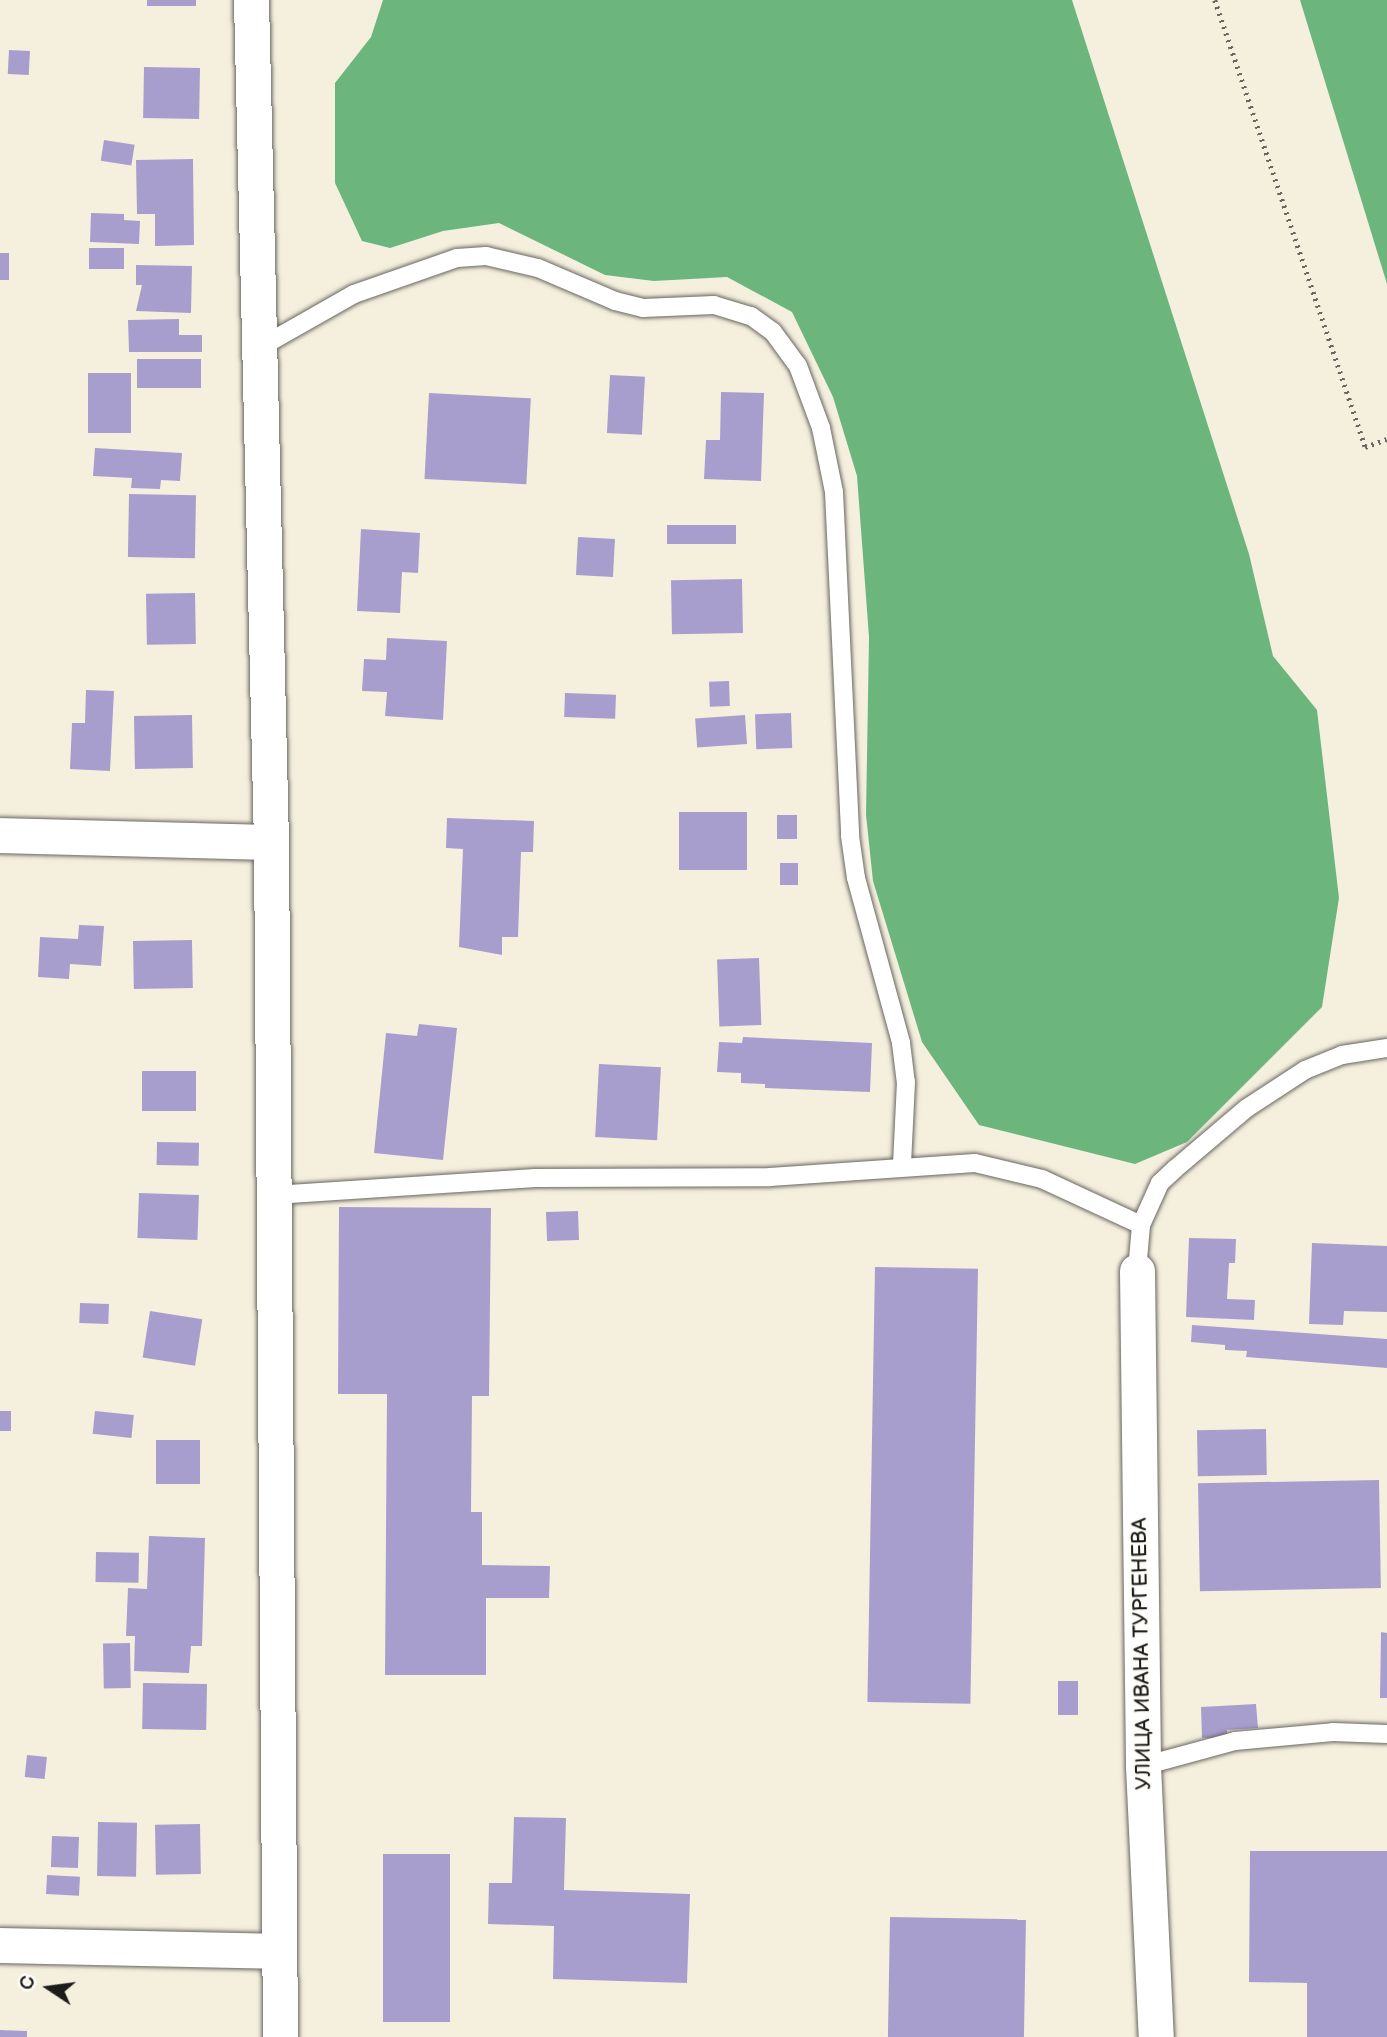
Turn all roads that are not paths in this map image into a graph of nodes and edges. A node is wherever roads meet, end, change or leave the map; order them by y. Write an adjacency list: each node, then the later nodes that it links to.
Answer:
1 (251, 0): 2 (street)
2 (259, 348): 4 (street); 6 (lane)
3 (0, 835): 4 (street)
4 (271, 842): 7 (street)
5 (1387, 1048): 8 (lane)
6 (902, 1165): 7 (lane); 8 (lane)
7 (274, 1195): 13 (street)
8 (1141, 1225): 9 (lane)
9 (1137, 1271): 11 (street, УЛИЦА ИВАНА ТУРГЕНЕВА)
10 (1385, 1735): 11 (lane)
11 (1143, 1766): 15 (street, УЛИЦА ИВАНА ТУРГЕНЕВА)
12 (0, 1945): 13 (street)
13 (279, 1951): 14 (street)
14 (280, 2037)
15 (1156, 2037)

